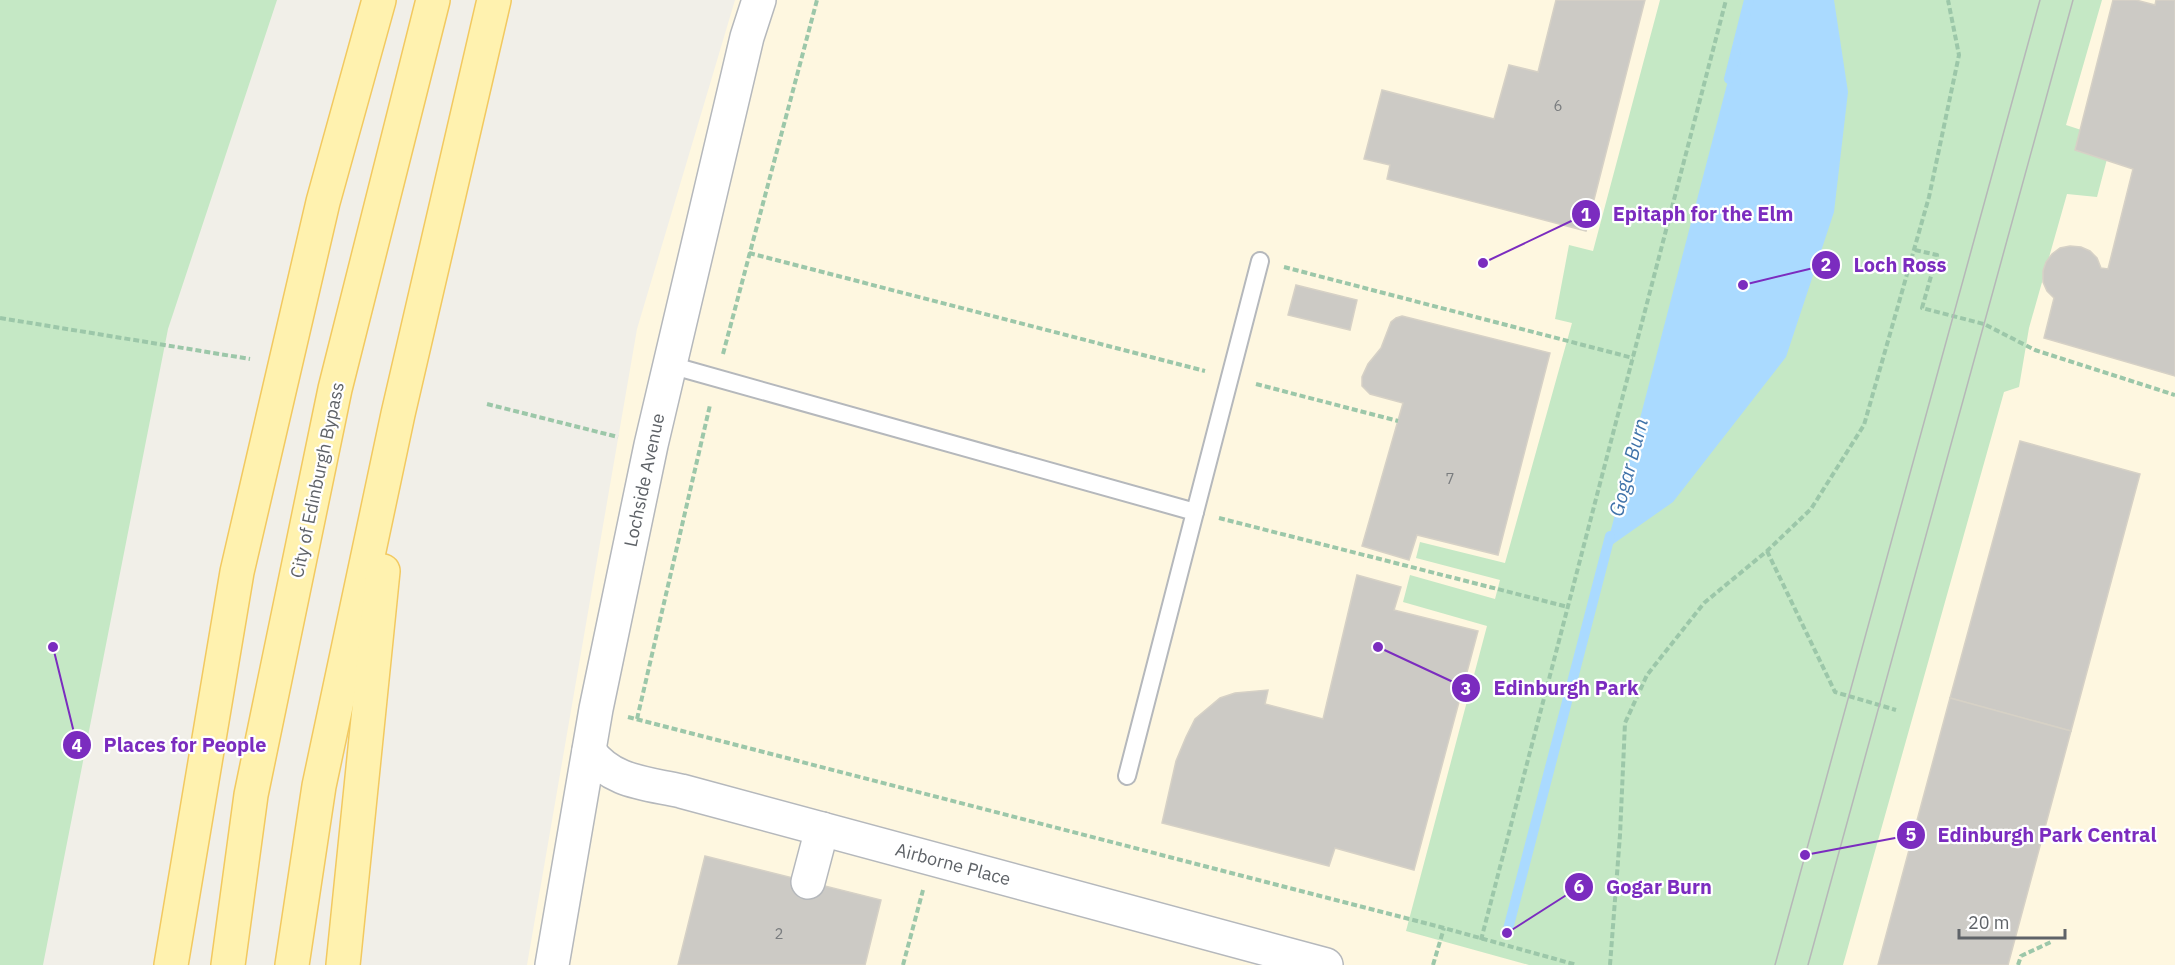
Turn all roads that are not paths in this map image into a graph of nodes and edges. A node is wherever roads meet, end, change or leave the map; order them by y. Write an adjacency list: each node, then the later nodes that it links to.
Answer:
1 (379, 0): 13 (main road)
2 (433, 0): 14 (main road, City of Edinburgh Bypass)
3 (494, 0): 7 (main road)
4 (759, 0): 6 (street, Lochside Avenue)
5 (1260, 261): 8 (lane)
6 (670, 365): 8 (lane); 9 (street, Lochside Avenue)
7 (398, 414): 15 (main road); 16 (main road)
8 (1195, 512): 10 (lane)
9 (589, 751): 11 (street, Airborne Place); 17 (street, Lochside Avenue)
10 (1127, 776)
11 (822, 829): 12 (street); 18 (street, Airborne Place)
12 (808, 882)
13 (171, 965)
14 (228, 965)
15 (292, 965)
16 (344, 965)
17 (552, 965)
18 (1326, 965)

